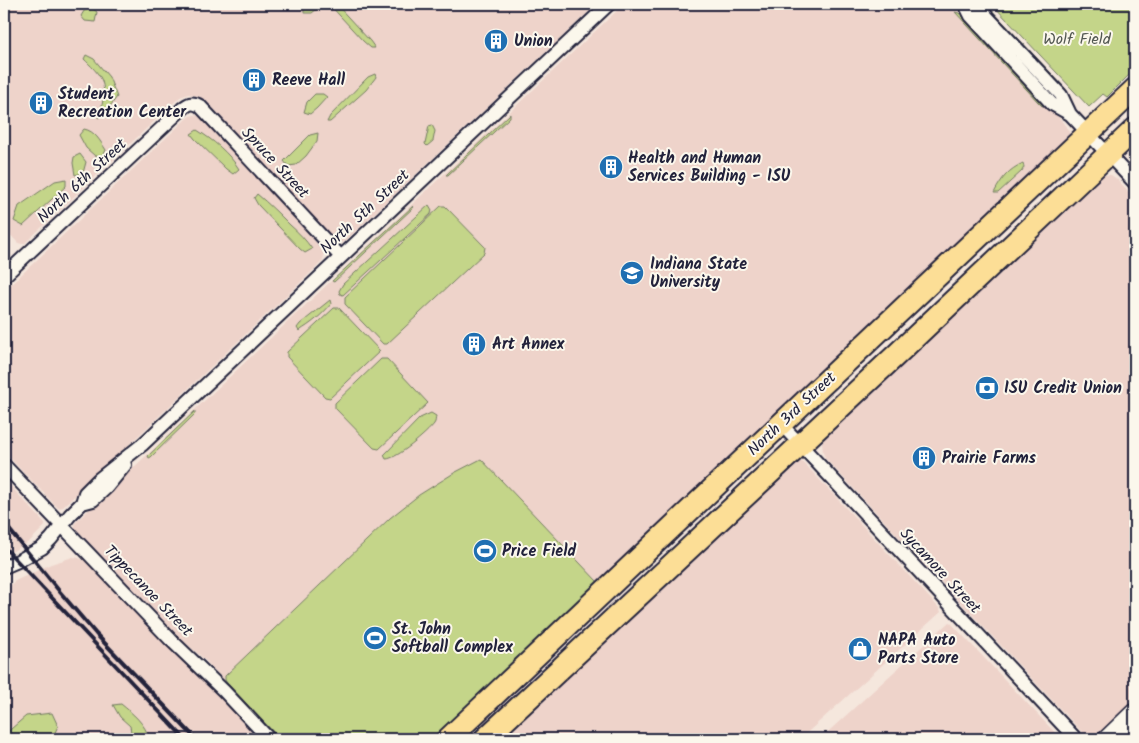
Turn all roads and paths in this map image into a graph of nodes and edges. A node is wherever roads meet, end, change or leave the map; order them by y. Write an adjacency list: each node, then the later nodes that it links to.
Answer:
1 (609, 4): 11 (street, North 5th Street)
2 (965, 4): 6 (street)
3 (971, 4): 6 (street)
4 (1135, 89): 8 (highway, North 3rd Street)
5 (182, 109): 11 (street, Spruce Street); 12 (street, North 6th Street)
6 (1070, 114): 8 (street)
7 (1135, 129): 9 (highway, North 3rd Street)
8 (1088, 133): 9 (street); 13 (highway, North 3rd Street)
9 (1108, 155): 10 (street); 14 (highway, North 3rd Street)
10 (1135, 183)
11 (341, 257): 16 (street, North 5th Street)
12 (4, 276)
13 (781, 424): 14 (street, Sycamore Street); 20 (highway, North 3rd Street)
14 (800, 444): 21 (highway, North 3rd Street); 22 (street, Sycamore Street)
15 (4, 465): 16 (street, Tippecanoe Street)
16 (62, 526): 17 (street, North 5th Street); 19 (street, Tippecanoe Street)
17 (4, 567)
18 (1135, 713): 23 (main road)
19 (269, 739)
20 (448, 739)
21 (485, 739)
22 (1076, 739)
23 (1108, 739)

